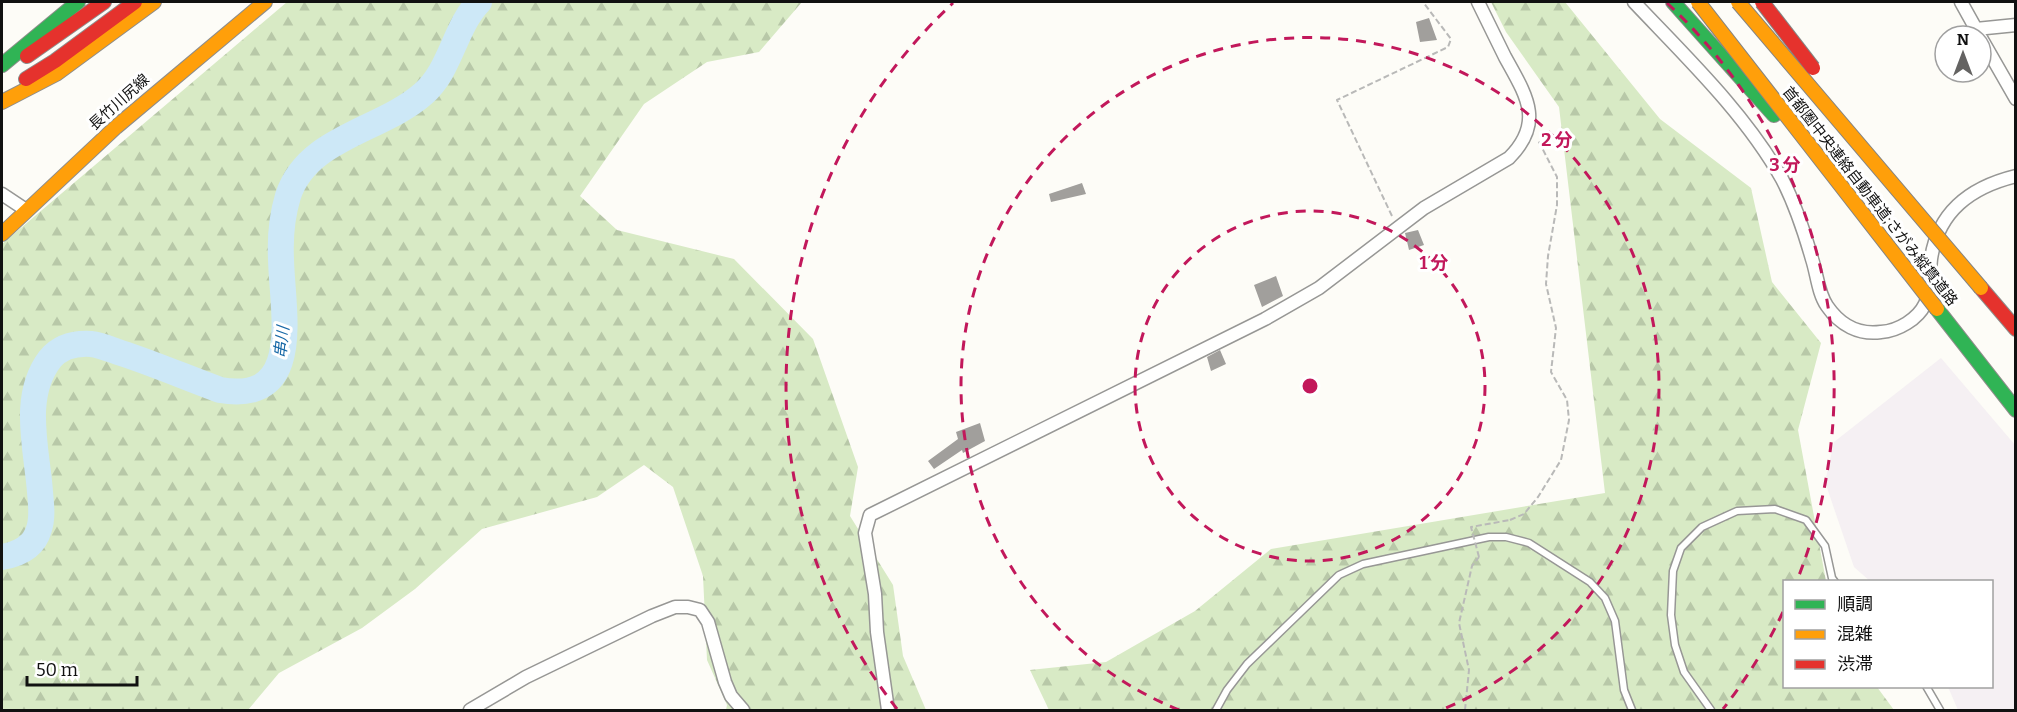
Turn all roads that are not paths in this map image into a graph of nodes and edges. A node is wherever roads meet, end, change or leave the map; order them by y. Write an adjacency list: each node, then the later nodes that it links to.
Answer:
1 (78, 2): 17 (main road)
2 (104, 2): 18 (main road)
3 (135, 2): 19 (main road)
4 (154, 2): 21 (main road)
5 (265, 2): 24 (main road, 長竹川尻線)
6 (1478, 2): 34 (street)
7 (1634, 2): 22 (street)
8 (1673, 2): 25 (main road, bridge)
9 (1698, 2): 25 (main road, 首都圏中央連絡自動車道;さがみ縦貫道路, bridge)
10 (1738, 2): 27 (main road, 首都圏中央連絡自動車道;さがみ縦貫道路, bridge)
11 (1762, 2): 27 (main road, bridge)
12 (1961, 2): 13 (street)
13 (1973, 24)
14 (2016, 25): 15 (street)
15 (1993, 31)
16 (1993, 59): 20 (street)
17 (2, 64)
18 (2, 73)
19 (2, 95)
20 (2016, 99)
21 (2, 102)
22 (2016, 177)
23 (2, 194): 24 (street)
24 (26, 210): 26 (main road, 長竹川尻線)
25 (1875, 229): 29 (main road, 首都圏中央連絡自動車道;さがみ縦貫道路, bridge)
26 (2, 234)
27 (1981, 288): 28 (main road, 首都圏中央連絡自動車道;さがみ縦貫道路)
28 (2016, 329)
29 (2016, 410)
30 (1834, 580): 37 (lane)
31 (1927, 688): 38 (lane)
32 (470, 711): 33 (street)
33 (743, 711)
34 (888, 711)
35 (1216, 711): 36 (lane)
36 (1632, 711)
37 (1712, 711)
38 (1940, 711)

